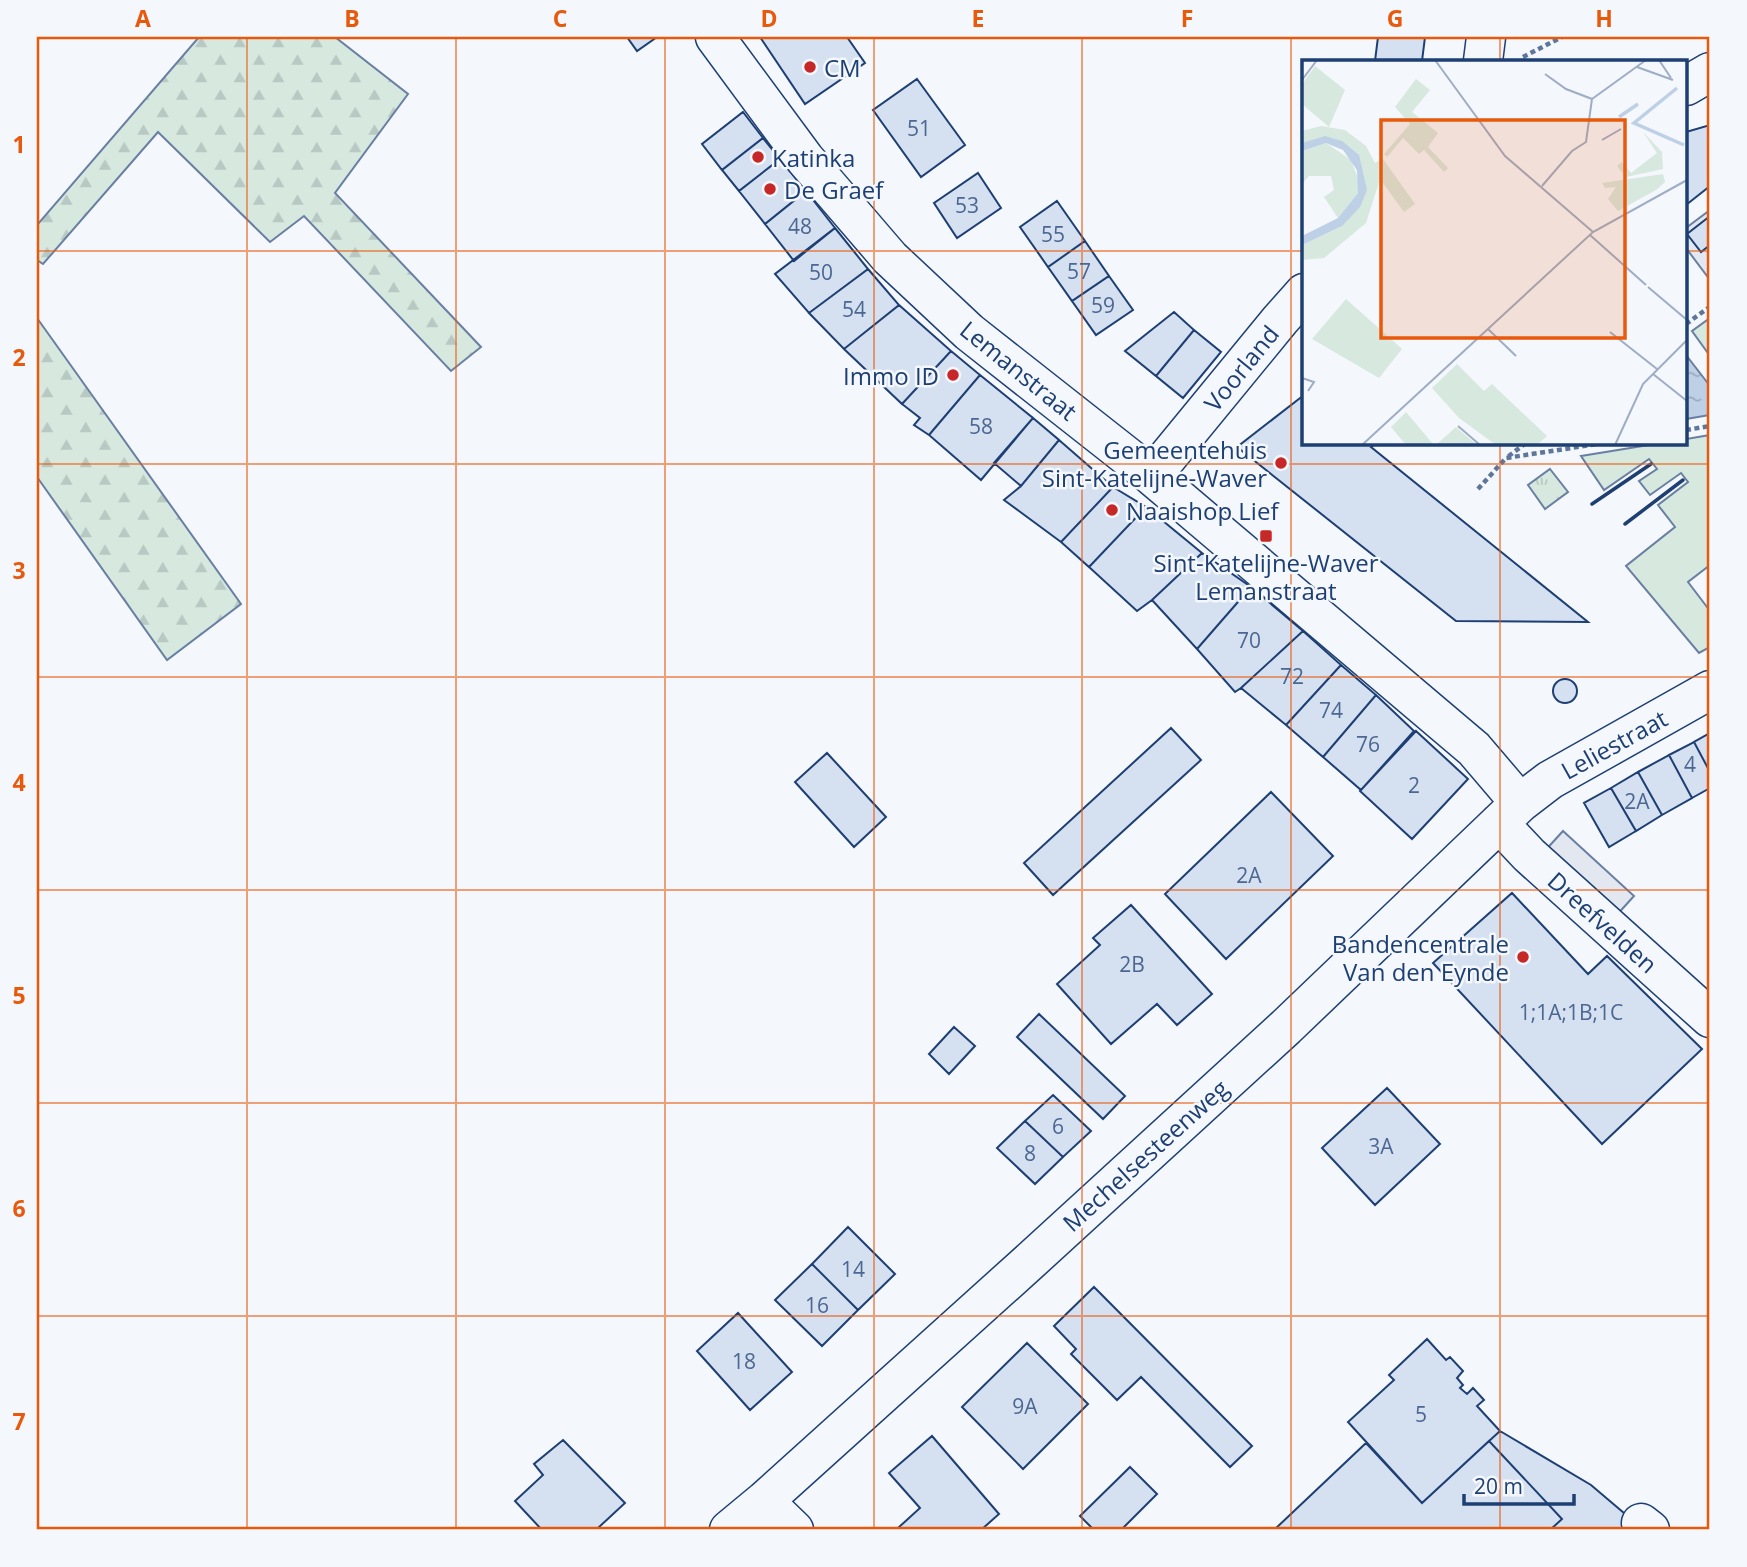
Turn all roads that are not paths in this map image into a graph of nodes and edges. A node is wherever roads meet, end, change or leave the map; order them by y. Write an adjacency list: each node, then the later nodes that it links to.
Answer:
1 (715, 37): 7 (street, Lemanstraat)
2 (1486, 37): 3 (street)
3 (1483, 60)
4 (1710, 72): 5 (street)
5 (1688, 85)
6 (1302, 295): 7 (street, Voorland)
7 (1152, 476): 9 (street, Lemanstraat)
8 (1710, 690): 9 (street, Leliestraat)
9 (1510, 813): 10 (street, Dreefvelden); 11 (street, Mechelsesteenweg)
10 (1710, 1018)
11 (764, 1501): 12 (street, Mechelsesteenweg); 13 (street)
12 (729, 1530)
13 (794, 1530)

